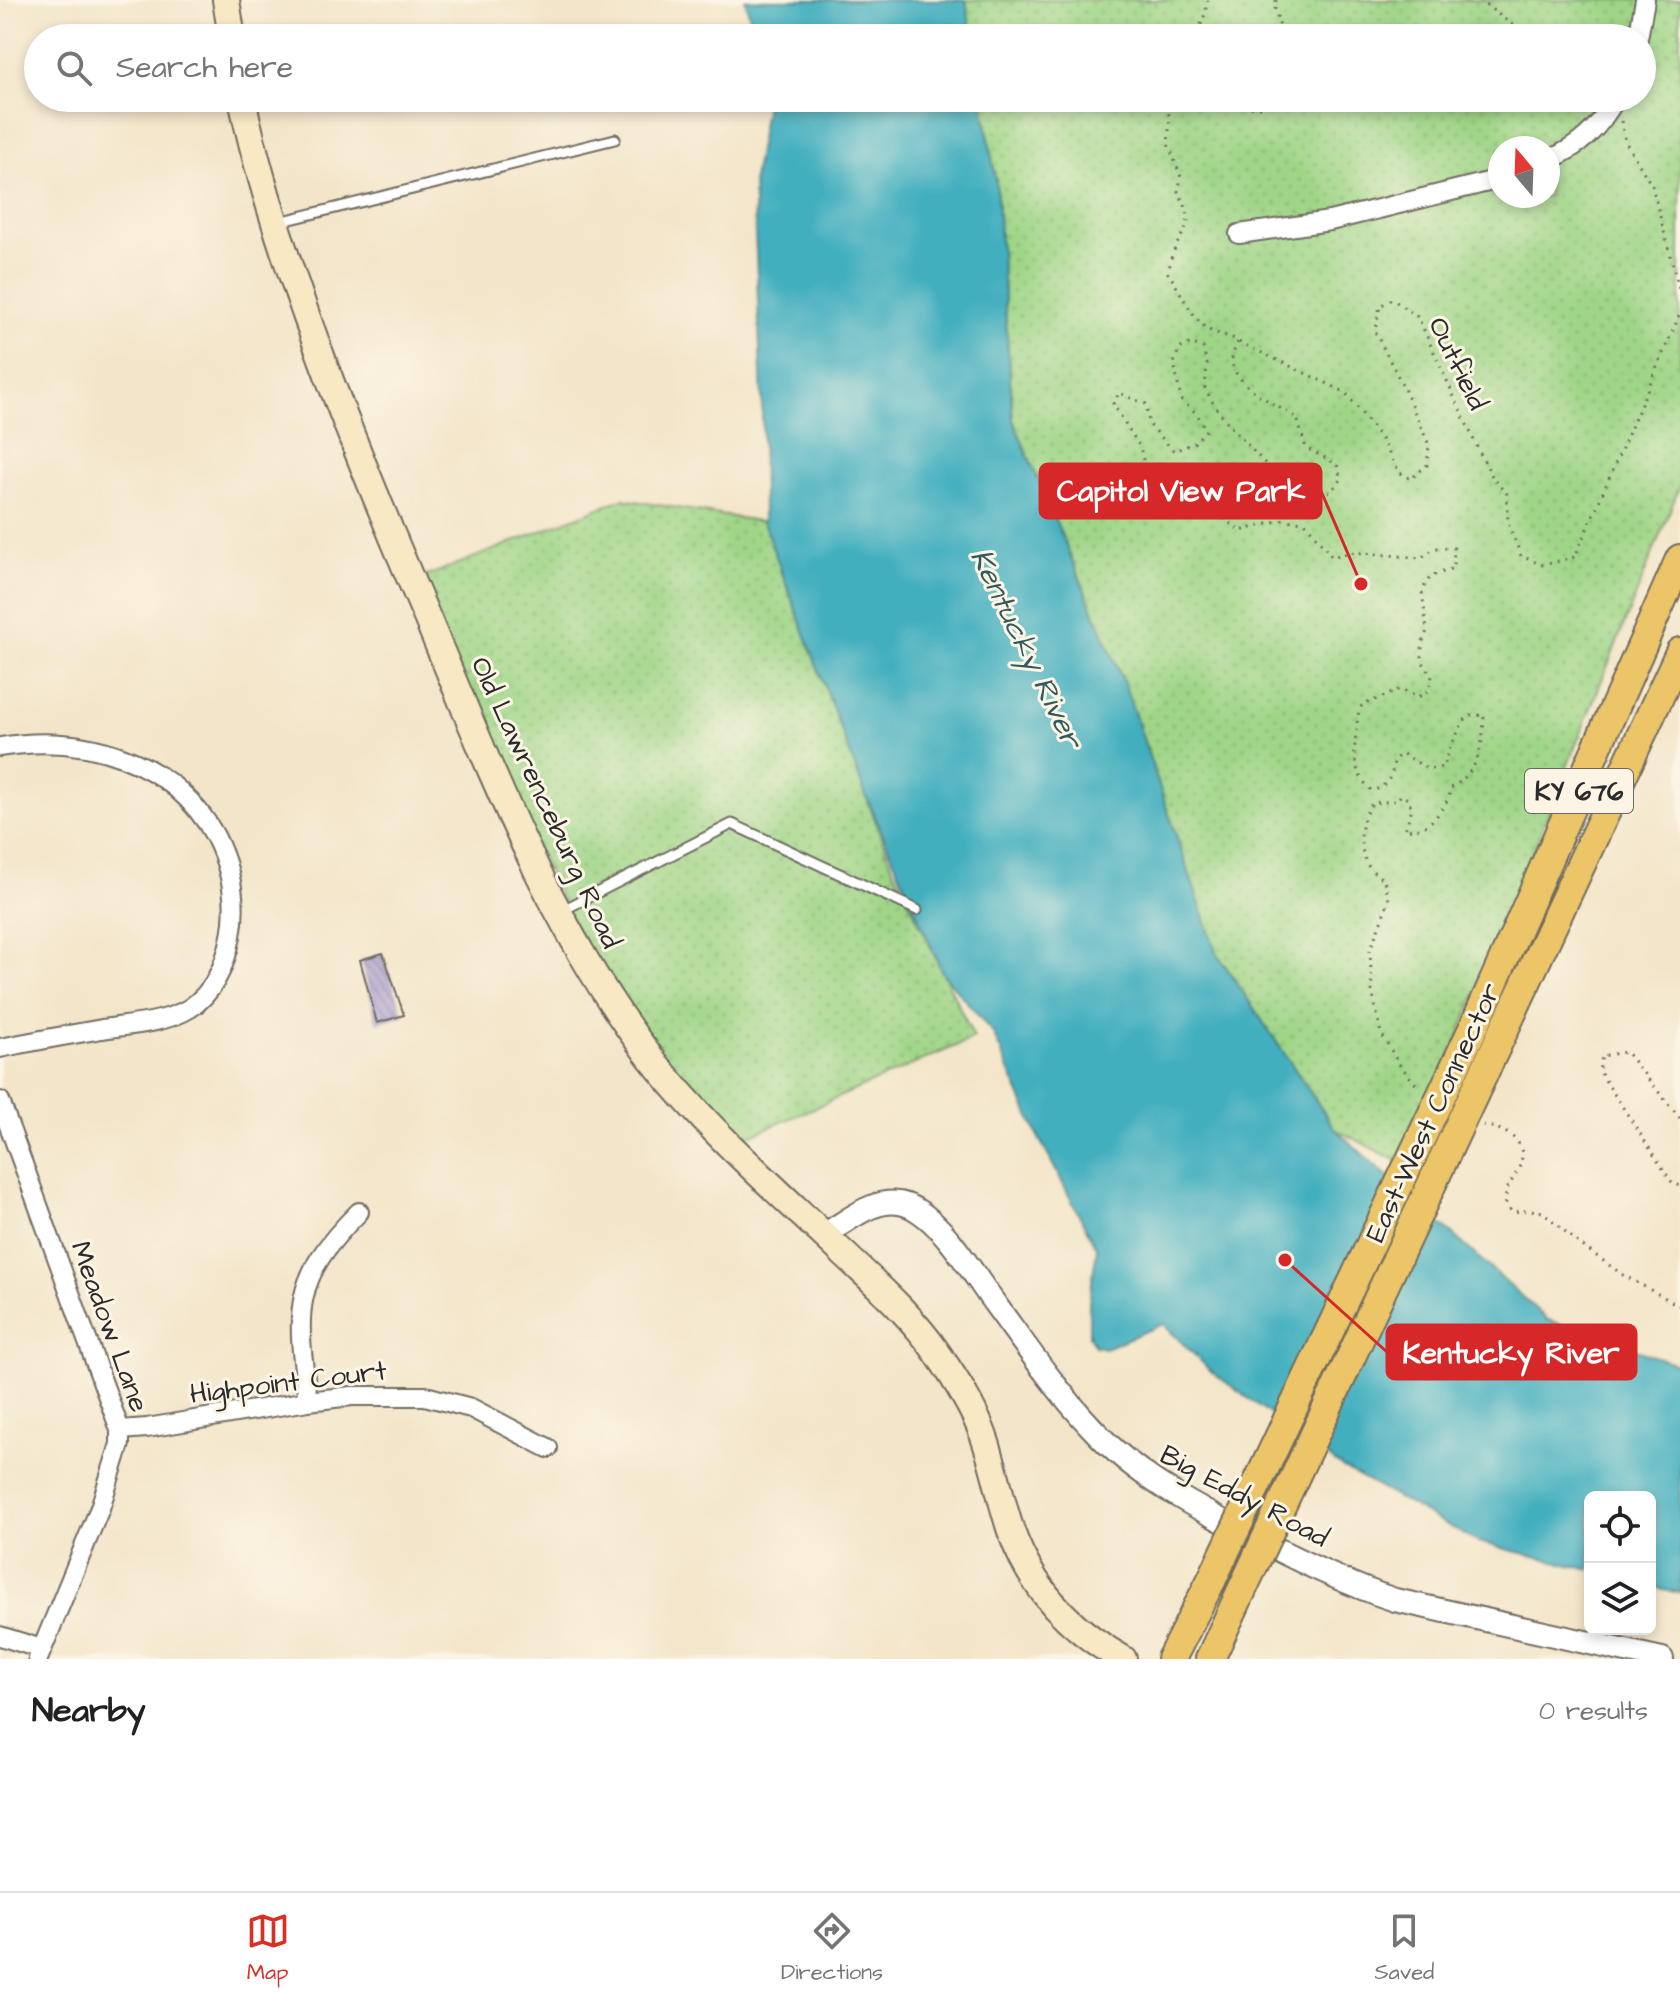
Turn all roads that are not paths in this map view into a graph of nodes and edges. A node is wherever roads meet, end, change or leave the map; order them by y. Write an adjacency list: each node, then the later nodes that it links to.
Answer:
1 (226, 0): 3 (main road)
2 (1645, 0): 4 (street)
3 (230, 24)
4 (1641, 24)
5 (246, 112): 10 (main road, Old Lawrenceburg Road)
6 (1608, 112): 8 (street)
7 (615, 139): 10 (lane)
8 (1560, 155)
9 (1488, 182): 11 (street)
10 (275, 223): 16 (main road, Old Lawrenceburg Road)
11 (1239, 234)
12 (1680, 559): 27 (main road, East-West Connector / KY 676, bridge)
13 (1680, 652): 28 (main road, East-West Connector / KY 676, bridge)
14 (0, 747): 17 (street)
15 (917, 910): 16 (lane)
16 (558, 912): 20 (main road, Old Lawrenceburg Road)
17 (0, 1048)
18 (0, 1101): 22 (street, Meadow Lane)
19 (359, 1212): 21 (street)
20 (824, 1235): 26 (main road, Old Lawrenceburg Road); 29 (street, Big Eddy Road)
21 (308, 1401): 22 (street, Highpoint Court); 23 (street, Highpoint Court)
22 (120, 1430): 25 (street, Meadow Lane)
23 (548, 1448)
24 (0, 1636): 25 (street)
25 (40, 1654)
26 (1123, 1659)
27 (1171, 1659)
28 (1210, 1659)
29 (1662, 1659)

